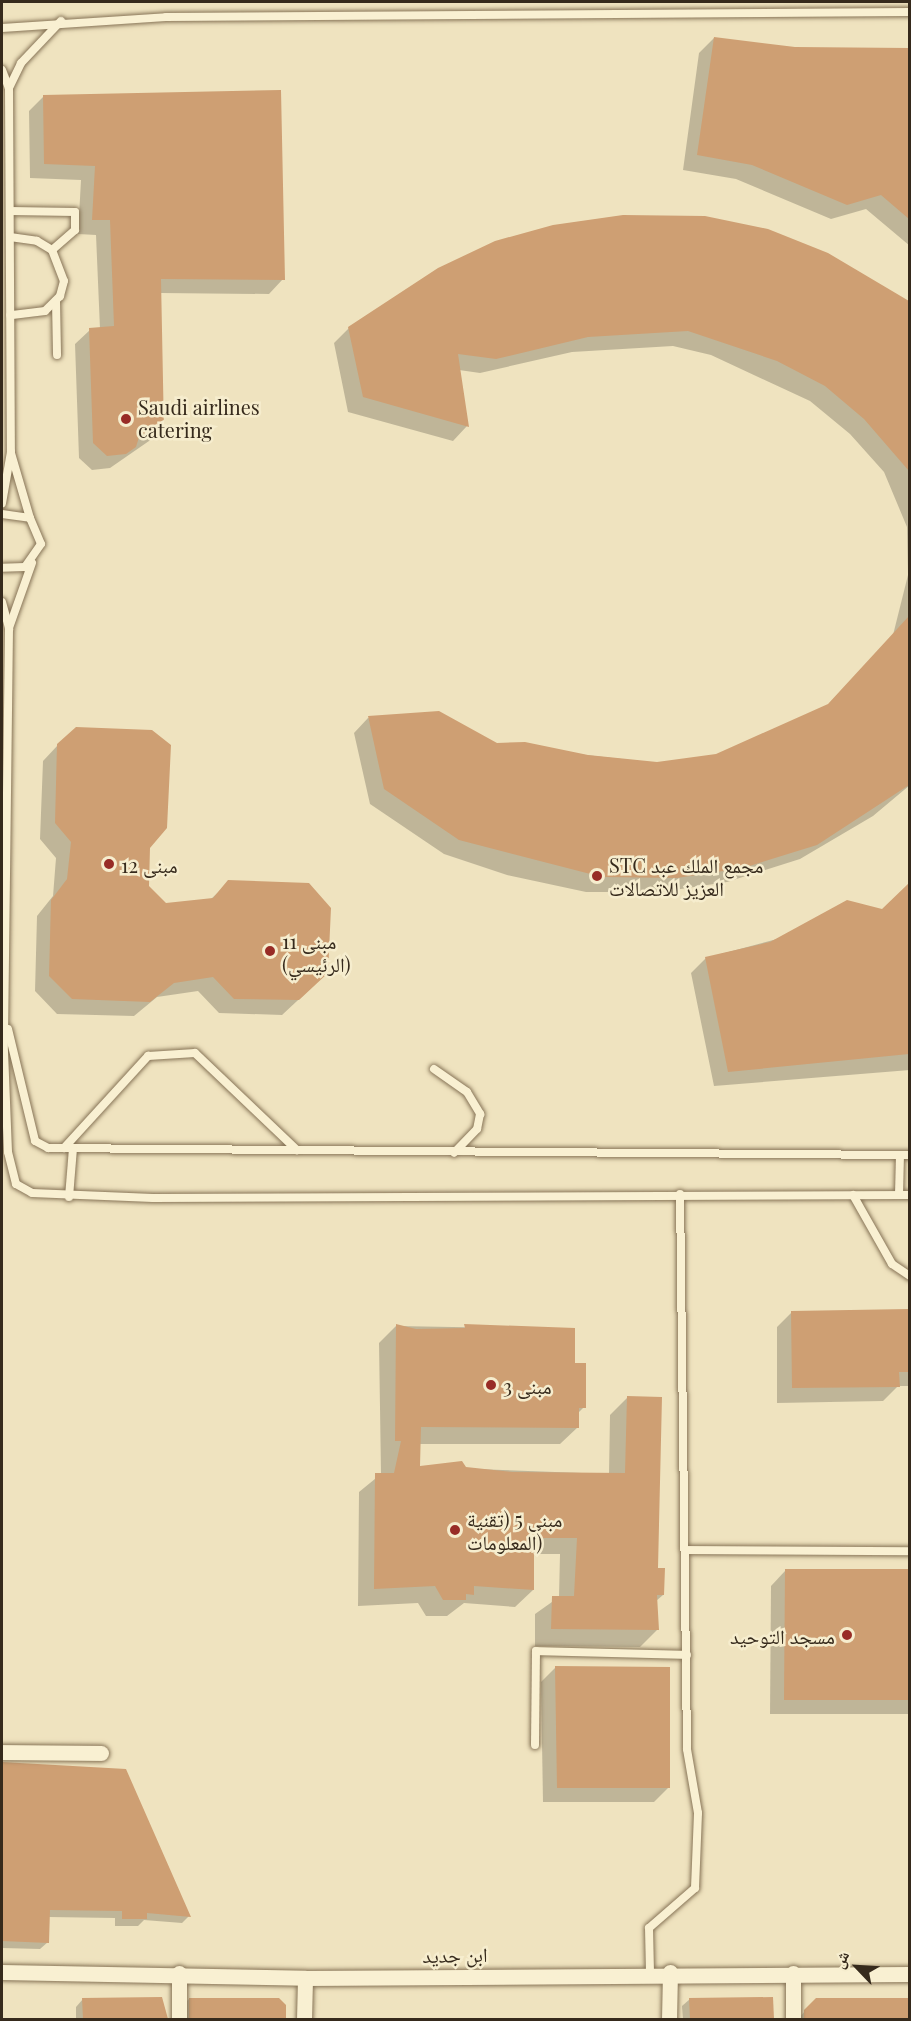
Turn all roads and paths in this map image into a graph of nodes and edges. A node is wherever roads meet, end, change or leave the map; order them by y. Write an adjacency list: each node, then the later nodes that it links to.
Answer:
1 (909, 12): 2 (lane)
2 (62, 20): 3 (lane); 5 (lane)
3 (2, 28)
4 (2, 70): 5 (lane)
5 (9, 87): 6 (lane)
6 (10, 211): 7 (lane); 8 (lane)
7 (10, 237): 8 (lane); 10 (lane)
8 (52, 250): 9 (lane)
9 (56, 301): 10 (lane); 11 (lane)
10 (10, 315): 12 (lane)
11 (57, 355)
12 (11, 452): 13 (lane); 15 (lane)
13 (2, 503)
14 (2, 514): 15 (lane)
15 (30, 518): 16 (lane)
16 (33, 561): 17 (lane); 19 (lane)
17 (2, 567)
18 (2, 602): 19 (lane)
19 (9, 629): 20 (lane)
20 (5, 1016): 22 (lane); 31 (lane)
21 (434, 1069): 24 (lane)
22 (68, 1148): 23 (lane); 23 (lane); 31 (lane)
23 (297, 1150): 24 (lane)
24 (454, 1153): 25 (lane)
25 (900, 1155): 26 (lane); 28 (lane)
26 (909, 1155)
27 (680, 1194): 30 (lane); 31 (lane); 33 (lane)
28 (899, 1195): 29 (lane); 30 (lane)
29 (909, 1195)
30 (853, 1196): 32 (lane)
31 (69, 1197)
32 (909, 1276)
33 (686, 1550): 34 (lane); 35 (lane)
34 (909, 1551)
35 (687, 1655): 36 (lane); 40 (lane)
36 (535, 1745)
37 (2, 1752): 38 (street)
38 (101, 1753)
39 (2, 1972): 42 (street, ابن جديد)
40 (650, 1972): 41 (street, ابن جديد); 45 (street, ابن جديد)
41 (670, 1972): 43 (street, ابن جديد); 48 (street)
42 (179, 1973): 45 (street, ابن جديد); 46 (street)
43 (793, 1973): 44 (street, ابن جديد); 49 (street)
44 (909, 1974)
45 (305, 1978): 47 (street)
46 (179, 2019)
47 (304, 2019)
48 (669, 2019)
49 (793, 2019)

